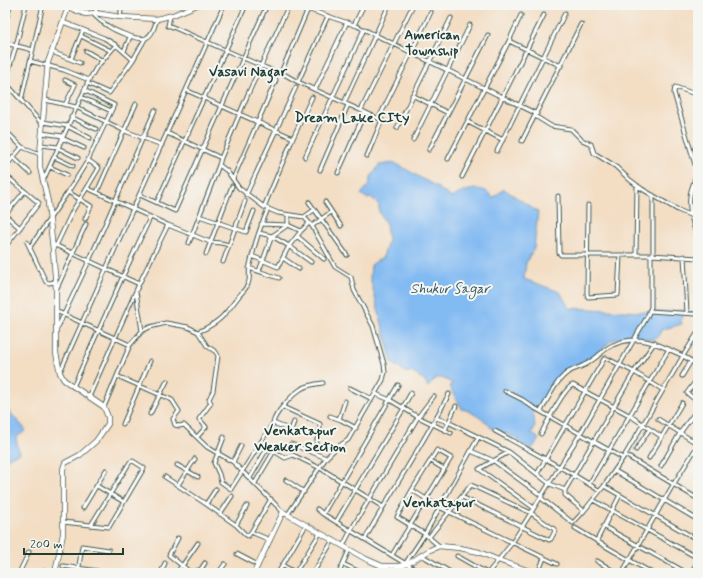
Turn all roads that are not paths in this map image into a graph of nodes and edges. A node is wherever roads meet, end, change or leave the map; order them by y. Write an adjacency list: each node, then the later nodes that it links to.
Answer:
1 (10, 5): 30 (street)
2 (26, 5): 45 (street)
3 (45, 5): 15 (street); 47 (street)
4 (98, 5): 18 (street)
5 (122, 5): 24 (street)
6 (197, 5): 22 (street)
7 (224, 5): 41 (street)
8 (246, 5): 48 (street)
9 (267, 5): 54 (street)
10 (289, 5): 63 (street)
11 (295, 5): 16 (street)
12 (364, 5): 31 (street)
13 (389, 5): 35 (street)
14 (413, 5): 43 (street)
15 (68, 6): 18 (street); 27 (street)
16 (308, 9): 23 (street); 69 (street)
17 (431, 12): 53 (street)
18 (95, 13): 24 (street); 38 (street)
19 (565, 13): 55 (street)
20 (520, 15): 40 (street)
21 (544, 15): 46 (street)
22 (170, 16): 26 (street); 41 (street)
23 (328, 16): 28 (street); 69 (street)
24 (120, 17): 26 (street)
25 (451, 18): 60 (street)
26 (157, 19): 39 (street)
27 (63, 22): 34 (street); 51 (street)
28 (347, 22): 31 (street); 75 (street)
29 (581, 24): 64 (street)
30 (5, 25)
31 (354, 25): 33 (street)
32 (470, 25): 65 (street)
33 (364, 29): 35 (street); 80 (street)
34 (83, 30): 37 (street); 44 (street)
35 (375, 35): 43 (street); 85 (street)
36 (488, 35): 66 (street)
37 (82, 36): 50 (street); 56 (street)
38 (130, 37): 39 (street); 52 (street)
39 (145, 39): 57 (street)
40 (509, 41): 46 (street); 72 (street)
41 (208, 42): 48 (street); 74 (street)
42 (5, 43): 45 (street)
43 (394, 44): 53 (street); 95 (street)
44 (116, 45): 50 (street); 52 (street)
45 (16, 46): 47 (street); 70 (street)
46 (527, 49): 55 (street); 81 (street)
47 (33, 50): 58 (street)
48 (226, 50): 54 (street); 82 (street)
49 (86, 51): 59 (street)
50 (111, 51): 59 (street)
51 (52, 52): 56 (street); 62 (street)
52 (124, 52): 57 (street)
53 (411, 52): 60 (street); 100 (street)
54 (244, 58): 63 (street); 90 (street)
55 (544, 58): 64 (street); 91 (street)
56 (71, 59): 61 (street)
57 (133, 60): 68 (street)
58 (30, 61): 62 (street); 84 (street)
59 (103, 61): 68 (street)
60 (429, 61): 65 (street); 76 (street)
61 (80, 63)
62 (48, 65): 68 (street); 83 (street)
63 (261, 66): 97 (street); 102 (street)
64 (561, 66): 98 (street)
65 (448, 70): 66 (street); 88 (street)
66 (466, 79): 72 (street); 96 (street)
67 (66, 80): 86 (street)
68 (88, 82): 73 (street)
69 (298, 82): 75 (street)
70 (5, 84): 84 (street)
71 (296, 87): 108 (street)
72 (484, 88): 81 (street); 103 (street)
73 (84, 90): 78 (street); 94 (street)
74 (186, 90): 82 (street); 112 (street)
75 (315, 90): 80 (street)
76 (412, 95): 88 (street); 106 (street)
77 (698, 95): 179 (street)
78 (81, 97): 92 (street); 94 (street)
79 (312, 97): 117 (street)
80 (332, 97): 85 (street); 134 (street)
81 (502, 97): 91 (street); 110 (street)
82 (204, 98): 90 (street); 120 (street)
83 (45, 100): 86 (street); 104 (street)
84 (21, 101): 104 (street)
85 (344, 103): 89 (street)
86 (65, 104): 92 (street)
87 (136, 104): 109 (street)
88 (431, 104): 96 (street); 118 (street)
89 (348, 105): 95 (street); 143 (street)
90 (222, 106): 97 (street); 127 (street)
91 (520, 106): 98 (street); 119 (street)
92 (76, 107): 99 (street); 101 (street)
93 (155, 110): 116 (street)
94 (111, 111): 101 (street)
95 (363, 111): 100 (street); 145 (street)
96 (448, 113): 128 (street)
97 (239, 115): 102 (street); 136 (street)
98 (536, 115): 121 (street); 152 (street)
99 (71, 117): 105 (street); 107 (street)
100 (379, 118): 131 (street)
101 (106, 122): 109 (street); 138 (street)
102 (258, 122): 108 (street); 149 (street)
103 (468, 122): 110 (street); 137 (street)
104 (43, 123): 105 (street); 111 (street)
105 (67, 126): 114 (street); 115 (street)
106 (397, 128)
107 (96, 129)
108 (275, 130): 117 (street); 158 (street)
109 (125, 131): 116 (street); 157 (street)
110 (485, 131): 119 (street); 147 (street)
111 (42, 133): 114 (street); 122 (street)
112 (167, 133): 120 (street); 123 (street)
113 (10, 135): 124 (street)
114 (63, 137): 125 (street); 126 (street)
115 (90, 138)
116 (143, 138): 123 (street); 163 (street)
117 (293, 138): 171 (street)
118 (413, 140)
119 (503, 140): 129 (street)
120 (185, 142): 127 (street); 166 (street)
121 (522, 142)
122 (41, 145): 125 (street); 130 (street)
123 (162, 145): 159 (street)
124 (22, 147): 130 (street); 132 (street)
125 (58, 148): 133 (street); 135 (street)
126 (84, 148)
127 (202, 150): 136 (street); 166 (street)
128 (429, 150)
129 (497, 151)
130 (40, 154): 150 (street)
131 (366, 156)
132 (13, 157): 139 (street); 144 (street)
133 (54, 157): 141 (street); 142 (street)
134 (305, 157)
135 (78, 158)
136 (221, 158): 140 (street)
137 (448, 159)
138 (88, 160): 154 (street); 156 (street)
139 (7, 165)
140 (219, 165): 149 (street); 178 (street)
141 (73, 166)
142 (50, 167): 146 (street); 150 (street)
143 (320, 170)
144 (30, 173)
145 (338, 173)
146 (67, 176)
147 (462, 176)
148 (6, 177): 151 (street); 155 (street)
149 (232, 179): 158 (street)
150 (43, 181): 165 (street)
151 (5, 182)
152 (637, 184): 160 (street); 214 (street)
153 (232, 186): 185 (street)
154 (87, 188): 157 (street); 162 (street)
155 (24, 192): 169 (street); 176 (street)
156 (68, 192): 162 (street); 184 (street)
157 (97, 192): 163 (street)
158 (246, 194): 171 (street)
159 (140, 195): 166 (street); 172 (street)
160 (653, 195): 179 (street); 215 (street)
161 (558, 196): 211 (street)
162 (80, 199): 182 (street); 205 (street)
163 (115, 201): 172 (street); 221 (street)
164 (245, 201): 193 (street)
165 (48, 202): 169 (street); 184 (street)
166 (157, 202)
167 (309, 202): 173 (street)
168 (325, 202): 175 (street)
169 (39, 203): 192 (street)
170 (588, 205): 211 (street)
171 (266, 208): 177 (street); 187 (street)
172 (133, 209): 181 (street); 225 (street)
173 (314, 210): 180 (street); 183 (street)
174 (254, 211): 193 (street)
175 (331, 212): 183 (street); 191 (street)
176 (5, 215): 192 (street)
177 (288, 215): 180 (street); 189 (street)
178 (199, 216): 185 (street); 196 (street)
179 (692, 216): 199 (street)
180 (304, 217): 190 (street)
181 (150, 218): 188 (street); 229 (street)
182 (85, 219)
183 (322, 219): 190 (street); 212 (street)
184 (49, 220): 203 (street); 208 (street)
185 (217, 223): 193 (street); 201 (street)
186 (86, 224): 209 (street)
187 (261, 224): 189 (street); 195 (street)
188 (168, 225): 196 (street); 232 (street)
189 (288, 225): 194 (street); 197 (street)
190 (311, 225): 194 (street); 273 (street)
191 (341, 226)
192 (20, 228): 207 (street)
193 (235, 229): 204 (street)
194 (301, 231): 198 (street)
195 (259, 233): 197 (street); 216 (street)
196 (192, 235): 201 (street); 202 (street)
197 (272, 236): 206 (street); 222 (street)
198 (297, 236): 206 (street); 220 (street)
199 (698, 240)
200 (27, 242): 208 (street)
201 (210, 242): 204 (street); 210 (street)
202 (189, 243)
203 (51, 244): 205 (street); 231 (street)
204 (229, 245): 223 (street)
205 (56, 246): 209 (street)
206 (290, 246): 218 (street); 224 (street)
207 (5, 247)
208 (30, 247): 231 (street)
209 (73, 253): 221 (street); 233 (street)
210 (206, 254)
211 (587, 254): 213 (street); 213 (street)
212 (347, 255)
213 (620, 255): 214 (street)
214 (636, 255): 215 (street)
215 (652, 255): 217 (street); 236 (street)
216 (252, 256): 222 (street); 226 (street)
217 (684, 256): 219 (street); 238 (street)
218 (283, 258): 222 (street); 227 (street)
219 (698, 258)
220 (324, 259)
221 (89, 260): 225 (street); 239 (street)
222 (262, 261): 228 (street)
223 (223, 262)
224 (311, 262)
225 (107, 268): 229 (street); 240 (street)
226 (249, 268): 228 (street); 244 (street)
227 (299, 269)
228 (259, 270): 230 (street)
229 (123, 276): 232 (street); 241 (street)
230 (279, 278)
231 (55, 282): 233 (street)
232 (139, 284): 234 (street)
233 (56, 289): 235 (street)
234 (136, 292): 243 (street); 246 (street)
235 (56, 311): 239 (street); 242 (street)
236 (649, 311): 238 (street); 247 (street)
237 (698, 312): 238 (street)
238 (687, 313)
239 (64, 314): 240 (street); 242 (street)
240 (82, 323): 241 (street); 257 (street)
241 (98, 330): 246 (street); 266 (street)
242 (55, 331): 257 (street)
243 (142, 331): 244 (street); 249 (street)
244 (198, 332): 315 (street)
245 (698, 332): 251 (street)
246 (116, 338): 249 (street); 276 (street)
247 (634, 340): 248 (street); 255 (street); 289 (street)
248 (655, 342): 250 (street); 256 (street)
249 (130, 345): 258 (street)
250 (669, 349): 251 (street); 262 (street)
251 (683, 356): 253 (street); 268 (street)
252 (150, 361): 264 (street)
253 (691, 361): 254 (street); 259 (street)
254 (698, 365)
255 (620, 366): 256 (street); 270 (street); 278 (street)
256 (634, 372): 262 (street); 286 (street)
257 (60, 373): 266 (street)
258 (117, 376): 264 (street); 284 (street)
259 (682, 376)
260 (698, 378): 281 (street)
261 (167, 381): 272 (street)
262 (650, 381): 268 (street); 291 (street)
263 (323, 383): 285 (street)
264 (140, 385): 272 (street); 301 (street)
265 (398, 385): 279 (street)
266 (73, 387): 276 (street)
267 (350, 388): 277 (street)
268 (663, 390): 304 (street)
269 (505, 391): 289 (street)
270 (585, 391): 278 (street); 294 (street); 303 (street)
271 (411, 393): 287 (street)
272 (160, 394): 290 (street); 315 (street)
273 (376, 394): 277 (street); 279 (street)
274 (449, 394): 295 (street)
275 (434, 396): 293 (street)
276 (89, 397): 284 (street)
277 (372, 399): 306 (street)
278 (600, 399): 286 (street); 314 (street)
279 (390, 400): 287 (street); 357 (street)
280 (345, 401): 297 (street)
281 (698, 401)
282 (682, 403): 305 (street)
283 (456, 406): 299 (street)
284 (104, 407): 398 (street)
285 (283, 407): 300 (street); 332 (street)
286 (614, 407): 291 (street); 320 (street)
287 (403, 408): 293 (street); 365 (street)
288 (698, 408): 312 (street)
289 (541, 412): 294 (street)
290 (150, 414)
291 (629, 415): 304 (street); 325 (street)
292 (330, 416): 297 (street)
293 (418, 417): 302 (street); 377 (street)
294 (550, 417): 303 (street); 313 (street)
295 (436, 418): 299 (street); 302 (street)
296 (658, 418): 305 (street)
297 (339, 419): 306 (street)
298 (294, 422): 300 (street)
299 (448, 422): 307 (street); 318 (street)
300 (273, 423): 324 (street)
301 (123, 424)
302 (433, 424): 307 (street); 384 (street)
303 (565, 425): 314 (street); 337 (street)
304 (643, 425): 308 (street); 333 (street)
305 (669, 426): 312 (street); 317 (street)
306 (356, 428): 334 (street)
307 (445, 430): 311 (street)
308 (649, 430): 317 (street); 326 (street)
309 (495, 431): 337 (street)
310 (698, 432): 319 (street)
311 (451, 433)
312 (680, 433): 319 (street); 343 (street)
313 (541, 434)
314 (580, 434): 320 (street); 342 (street)
315 (197, 437): 331 (street)
316 (224, 437): 331 (street)
317 (662, 437): 335 (street)
318 (478, 438): 328 (street); 330 (street)
319 (692, 440): 322 (street)
320 (594, 442): 325 (street); 351 (street)
321 (291, 444): 332 (street)
322 (698, 445): 361 (street)
323 (241, 446): 340 (street)
324 (258, 447): 329 (street); 349 (street)
325 (609, 450): 333 (street); 359 (street)
326 (636, 450)
327 (274, 451): 329 (street); 344 (street); 356 (street)
328 (471, 451): 339 (street); 385 (street)
329 (265, 452): 354 (street)
330 (509, 452): 339 (street); 350 (street)
331 (218, 453): 340 (street); 349 (street)
332 (314, 453): 334 (street)
333 (624, 456): 348 (street); 361 (street)
334 (326, 458): 344 (street)
335 (649, 458)
336 (195, 459): 347 (street)
337 (546, 459): 342 (street); 350 (street)
338 (431, 461): 345 (street); 345 (street); 366 (street)
339 (494, 461): 374 (street); 387 (street)
340 (233, 462): 349 (street)
341 (177, 464): 347 (street)
342 (560, 466): 351 (street); 358 (street)
343 (661, 466)
344 (320, 468): 357 (street); 369 (street)
345 (444, 469): 375 (street)
346 (106, 470): 362 (street)
347 (187, 471): 353 (street); 360 (street)
348 (615, 471): 363 (street); 379 (street)
349 (242, 472): 354 (street)
350 (538, 474): 358 (street)
351 (574, 475): 359 (street); 367 (street)
352 (165, 477): 360 (street)
353 (198, 477)
354 (250, 478): 356 (street)
355 (286, 480): 369 (street)
356 (255, 483): 376 (street)
357 (342, 483): 365 (street); 394 (street)
358 (550, 484): 367 (street); 374 (street)
359 (589, 484): 368 (street)
360 (178, 485): 382 (street)
361 (673, 485): 379 (street); 380 (street)
362 (97, 486): 370 (street); 386 (street)
363 (604, 486): 368 (street); 371 (street)
364 (216, 489): 382 (street)
365 (355, 490): 377 (street); 399 (street)
366 (412, 490): 375 (street); 402 (street)
367 (565, 490): 389 (street)
368 (600, 491): 378 (street)
369 (304, 492): 392 (street)
370 (110, 494): 381 (street); 381 (street); 400 (street)
371 (620, 495): 390 (street); 396 (street)
372 (232, 496): 393 (street)
373 (462, 497): 391 (street); 395 (street); 404 (street)
374 (541, 497): 387 (street); 389 (street)
375 (426, 498): 385 (street); 402 (street)
376 (270, 499): 392 (street); 409 (street)
377 (369, 499): 384 (street); 407 (street)
378 (593, 500): 389 (street); 390 (street)
379 (664, 500): 396 (street); 397 (street)
380 (698, 500)
381 (124, 502): 400 (street)
382 (206, 504): 393 (street)
383 (248, 506): 403 (street)
384 (383, 507): 414 (street)
385 (439, 507): 391 (street); 411 (street)
386 (83, 508)
387 (534, 508): 395 (street)
388 (317, 509): 394 (street)
389 (584, 511)
390 (612, 511): 405 (street); 408 (street)
391 (450, 512): 412 (street); 420 (street)
392 (285, 513): 401 (street); 415 (street)
393 (220, 514): 403 (street)
394 (323, 514): 399 (street)
395 (531, 514): 404 (street); 404 (street)
396 (656, 515): 408 (street); 417 (street)
397 (698, 520)
398 (63, 522): 400 (street); 451 (street)
399 (336, 522): 407 (street)
400 (91, 525)
401 (306, 525): 410 (street); 443 (street)
402 (410, 525): 411 (street); 428 (street)
403 (236, 526): 409 (street)
404 (523, 526): 420 (street)
405 (603, 526): 418 (street); 423 (street)
406 (575, 528): 418 (street)
407 (351, 530): 414 (street); 421 (street)
408 (647, 530): 423 (street); 434 (street)
409 (251, 532): 415 (street)
410 (320, 533): 416 (street); 461 (street)
411 (425, 534): 412 (street); 440 (street)
412 (429, 537): 422 (street)
413 (178, 538): 446 (street)
414 (366, 539): 428 (street)
415 (270, 540): 442 (street)
416 (333, 540): 421 (street); 462 (street)
417 (698, 540)
418 (597, 541): 433 (street)
419 (198, 543): 446 (street)
420 (512, 543): 431 (street); 432 (street)
421 (343, 546): 425 (street)
422 (440, 546): 429 (street); 432 (street)
423 (638, 546): 433 (street); 473 (street)
424 (109, 550): 447 (street)
425 (349, 550): 439 (street); 445 (street)
426 (29, 552): 450 (street)
427 (237, 554): 442 (street)
428 (392, 555): 440 (street)
429 (421, 555): 440 (street); 467 (street)
430 (457, 556): 468 (street)
431 (544, 558): 441 (street); 469 (street)
432 (498, 560): 468 (street); 469 (street)
433 (629, 560): 471 (street); 472 (street)
434 (698, 560): 474 (street)
435 (597, 561): 470 (street)
436 (165, 563): 454 (street)
437 (205, 563): 457 (street)
438 (225, 564): 458 (street)
439 (343, 564): 449 (street); 463 (street)
440 (405, 564): 445 (street); 465 (street); 466 (street)
441 (557, 564)
442 (258, 565): 459 (street)
443 (282, 565): 460 (street); 461 (street)
444 (63, 566): 447 (street)
445 (382, 566): 464 (street)
446 (181, 567): 455 (street); 456 (street)
447 (79, 568): 448 (street); 452 (street)
448 (97, 572): 453 (street)
449 (360, 572)
450 (19, 573)
451 (55, 573)
452 (78, 573)
453 (102, 573)
454 (161, 573)
455 (178, 573)
456 (191, 573)
457 (195, 573)
458 (218, 573)
459 (254, 573)
460 (278, 573)
461 (296, 573)
462 (313, 573)
463 (339, 573)
464 (379, 573)
465 (399, 573)
466 (421, 573)
467 (452, 573)
468 (488, 573)
469 (536, 573)
470 (617, 573)
471 (622, 573)
472 (652, 573)
473 (687, 573)
474 (691, 573)

